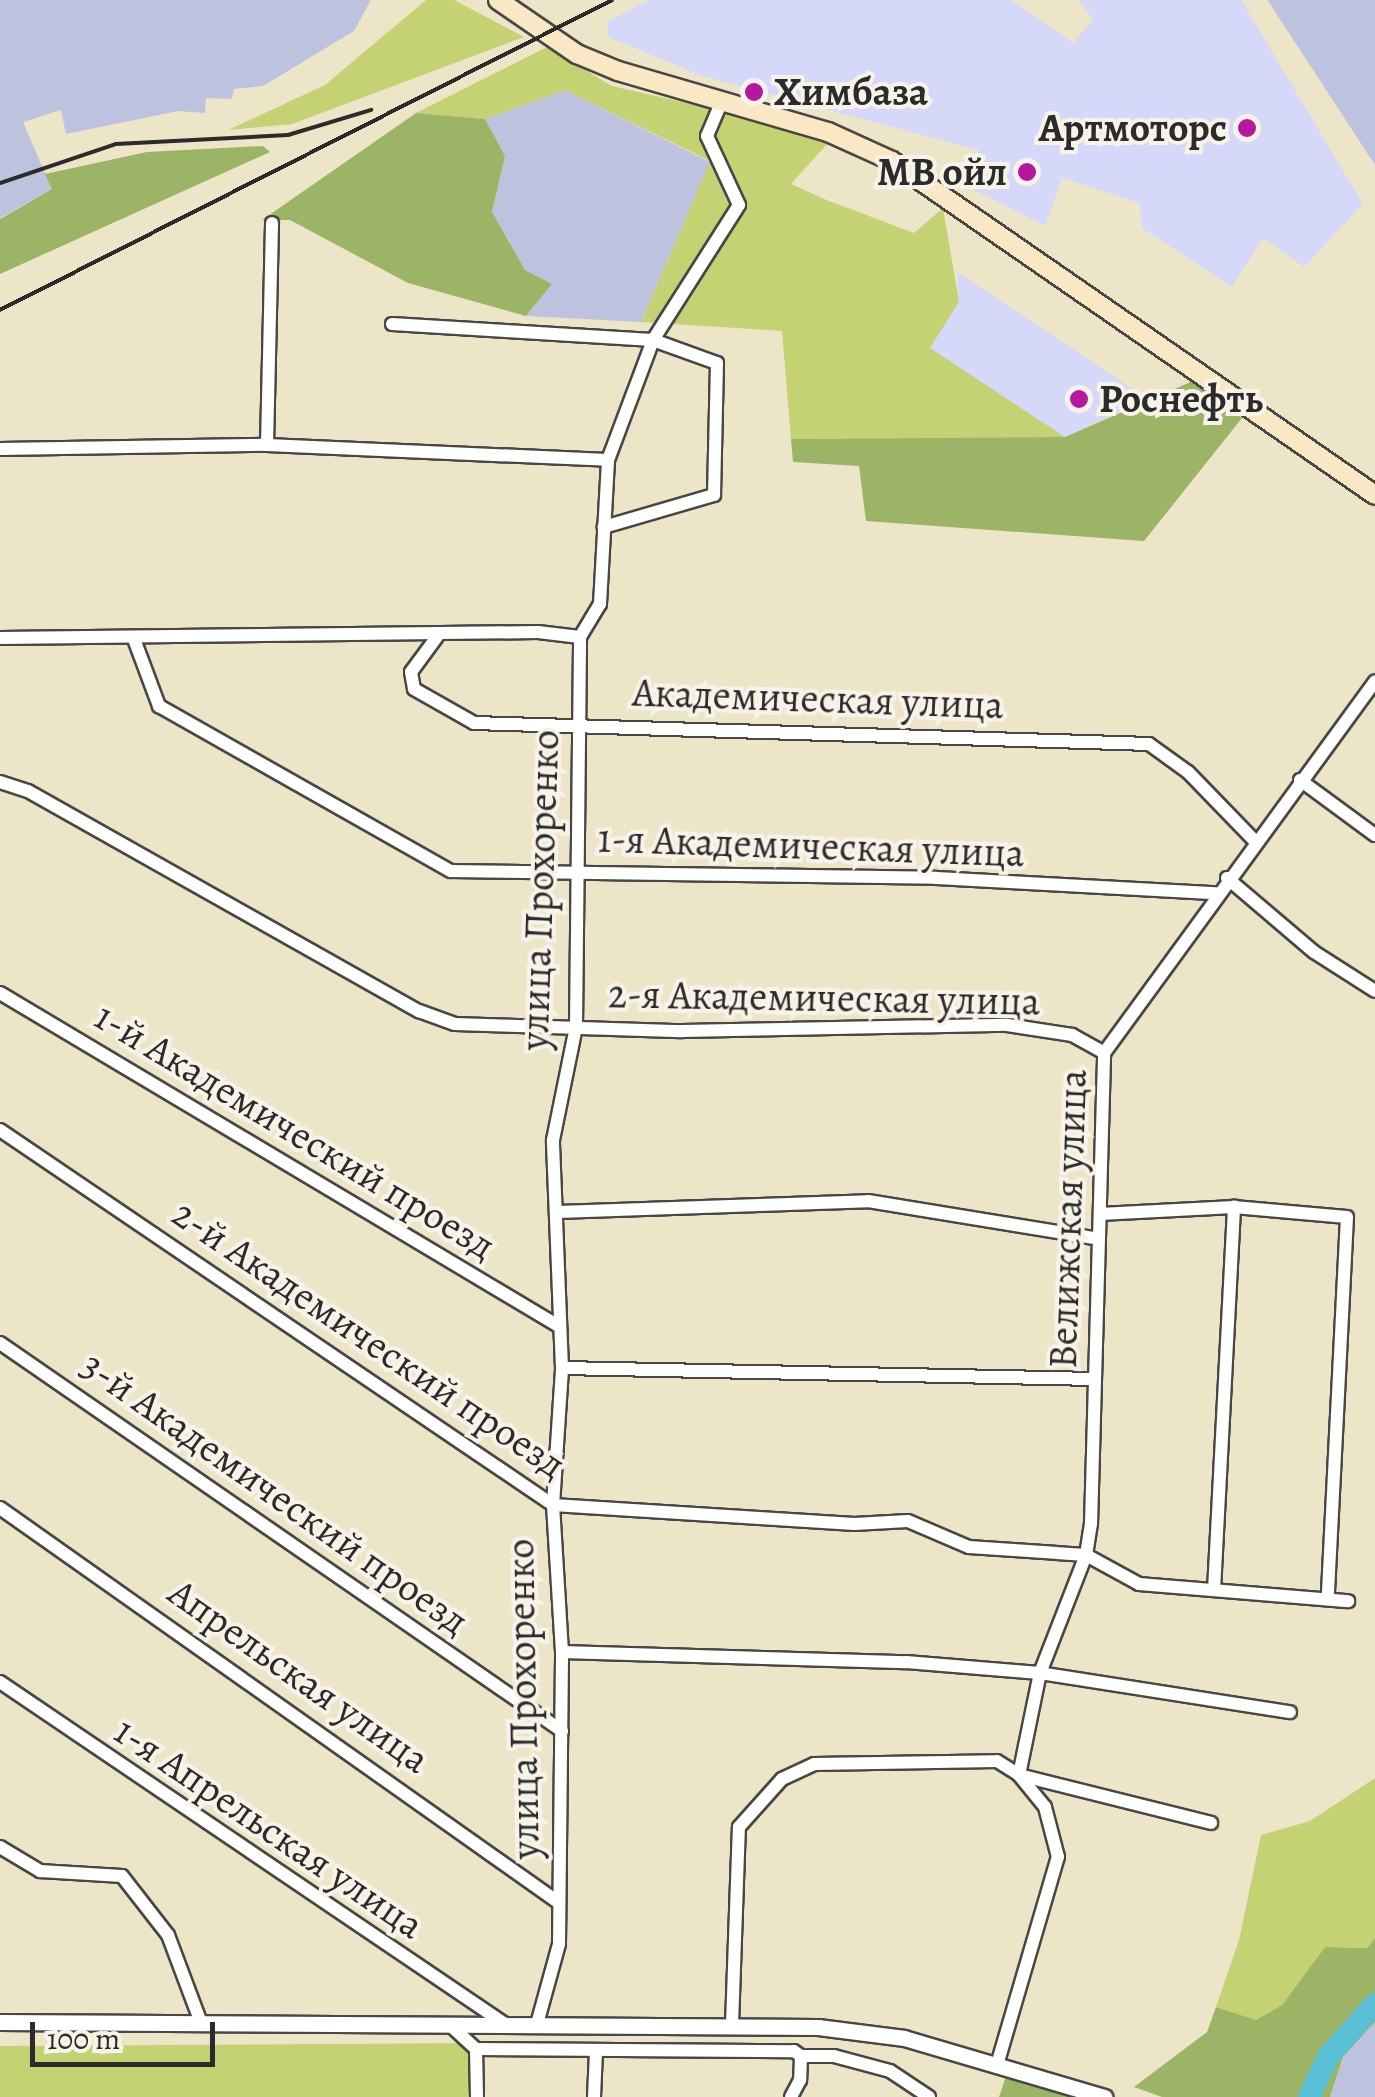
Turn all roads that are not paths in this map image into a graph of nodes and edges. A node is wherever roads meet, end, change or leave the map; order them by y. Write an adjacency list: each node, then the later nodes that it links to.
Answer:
1 (498, 0): 2 (main road)
2 (722, 101): 5 (street, улица Прохоренко); 9 (main road)
3 (272, 223): 6 (street)
4 (392, 324): 5 (street)
5 (653, 340): 8 (street, улица Прохоренко); 10 (street)
6 (267, 445): 7 (street); 8 (street)
7 (0, 449)
8 (608, 460): 10 (street, улица Прохоренко)
9 (1375, 495)
10 (604, 527): 12 (street, улица Прохоренко)
11 (438, 634): 12 (street); 14 (street); 16 (street, Академическая улица)
12 (580, 637): 16 (street, улица Прохоренко)
13 (0, 638): 14 (street)
14 (134, 639): 21 (street, 1-я Академическая улица)
15 (1375, 681): 17 (street, Велижская улица)
16 (578, 724): 20 (street, Академическая улица); 21 (street, улица Прохоренко)
17 (1300, 780): 19 (street); 20 (street, Велижская улица)
18 (0, 782): 26 (street, 2-я Академическая улица)
19 (1375, 836)
20 (1254, 840): 22 (street, Велижская улица)
21 (577, 872): 23 (street, 1-я Академическая улица); 26 (street, улица Прохоренко)
22 (1227, 878): 23 (street, Велижская улица); 24 (street)
23 (1216, 894): 27 (street, Велижская улица)
24 (1375, 991)
25 (0, 993): 33 (street, 1-й Академический проезд)
26 (576, 1027): 27 (street, 2-я Академическая улица); 30 (street, улица Прохоренко)
27 (1104, 1054): 31 (street, Велижская улица)
28 (0, 1130): 37 (street, 2-й Академический проезд)
29 (1234, 1208): 31 (street); 40 (street); 41 (street)
30 (558, 1212): 32 (street); 33 (street, улица Прохоренко)
31 (1100, 1214): 32 (street, Велижская улица)
32 (1099, 1240): 36 (street, Велижская улица)
33 (557, 1324): 35 (street, улица Прохоренко)
34 (0, 1343): 47 (street, 3-й Академический проезд)
35 (562, 1368): 36 (street); 37 (street, улица Прохоренко)
36 (1095, 1379): 39 (street, Велижская улица)
37 (553, 1505): 39 (street, 2-й Академический проезд); 43 (street, улица Прохоренко)
38 (0, 1508): 51 (street, Апрельская улица)
39 (1086, 1554): 40 (street); 44 (street, Велижская улица)
40 (1214, 1590): 41 (street)
41 (1328, 1598): 42 (street)
42 (1348, 1601)
43 (562, 1652): 44 (street); 47 (street, улица Прохоренко)
44 (1040, 1673): 46 (street); 48 (street, Велижская улица)
45 (0, 1682): 55 (street, 1-я Апрельская улица)
46 (1290, 1712)
47 (562, 1731): 51 (street, улица Прохоренко)
48 (1019, 1775): 49 (street); 57 (street); 61 (street)
49 (1211, 1823)
50 (0, 1847): 53 (street)
51 (558, 1902): 56 (street, улица Прохоренко)
52 (0, 2022): 53 (street)
53 (202, 2023): 54 (street)
54 (449, 2024): 55 (street); 58 (street)
55 (505, 2024): 56 (street)
56 (537, 2024): 57 (street)
57 (732, 2024): 61 (street)
58 (476, 2050): 59 (street); 62 (street)
59 (596, 2050): 60 (street); 63 (street)
60 (801, 2056): 64 (street); 65 (street)
61 (997, 2065): 66 (street)
62 (477, 2097)
63 (594, 2097)
64 (790, 2097)
65 (929, 2097)
66 (1105, 2097)

